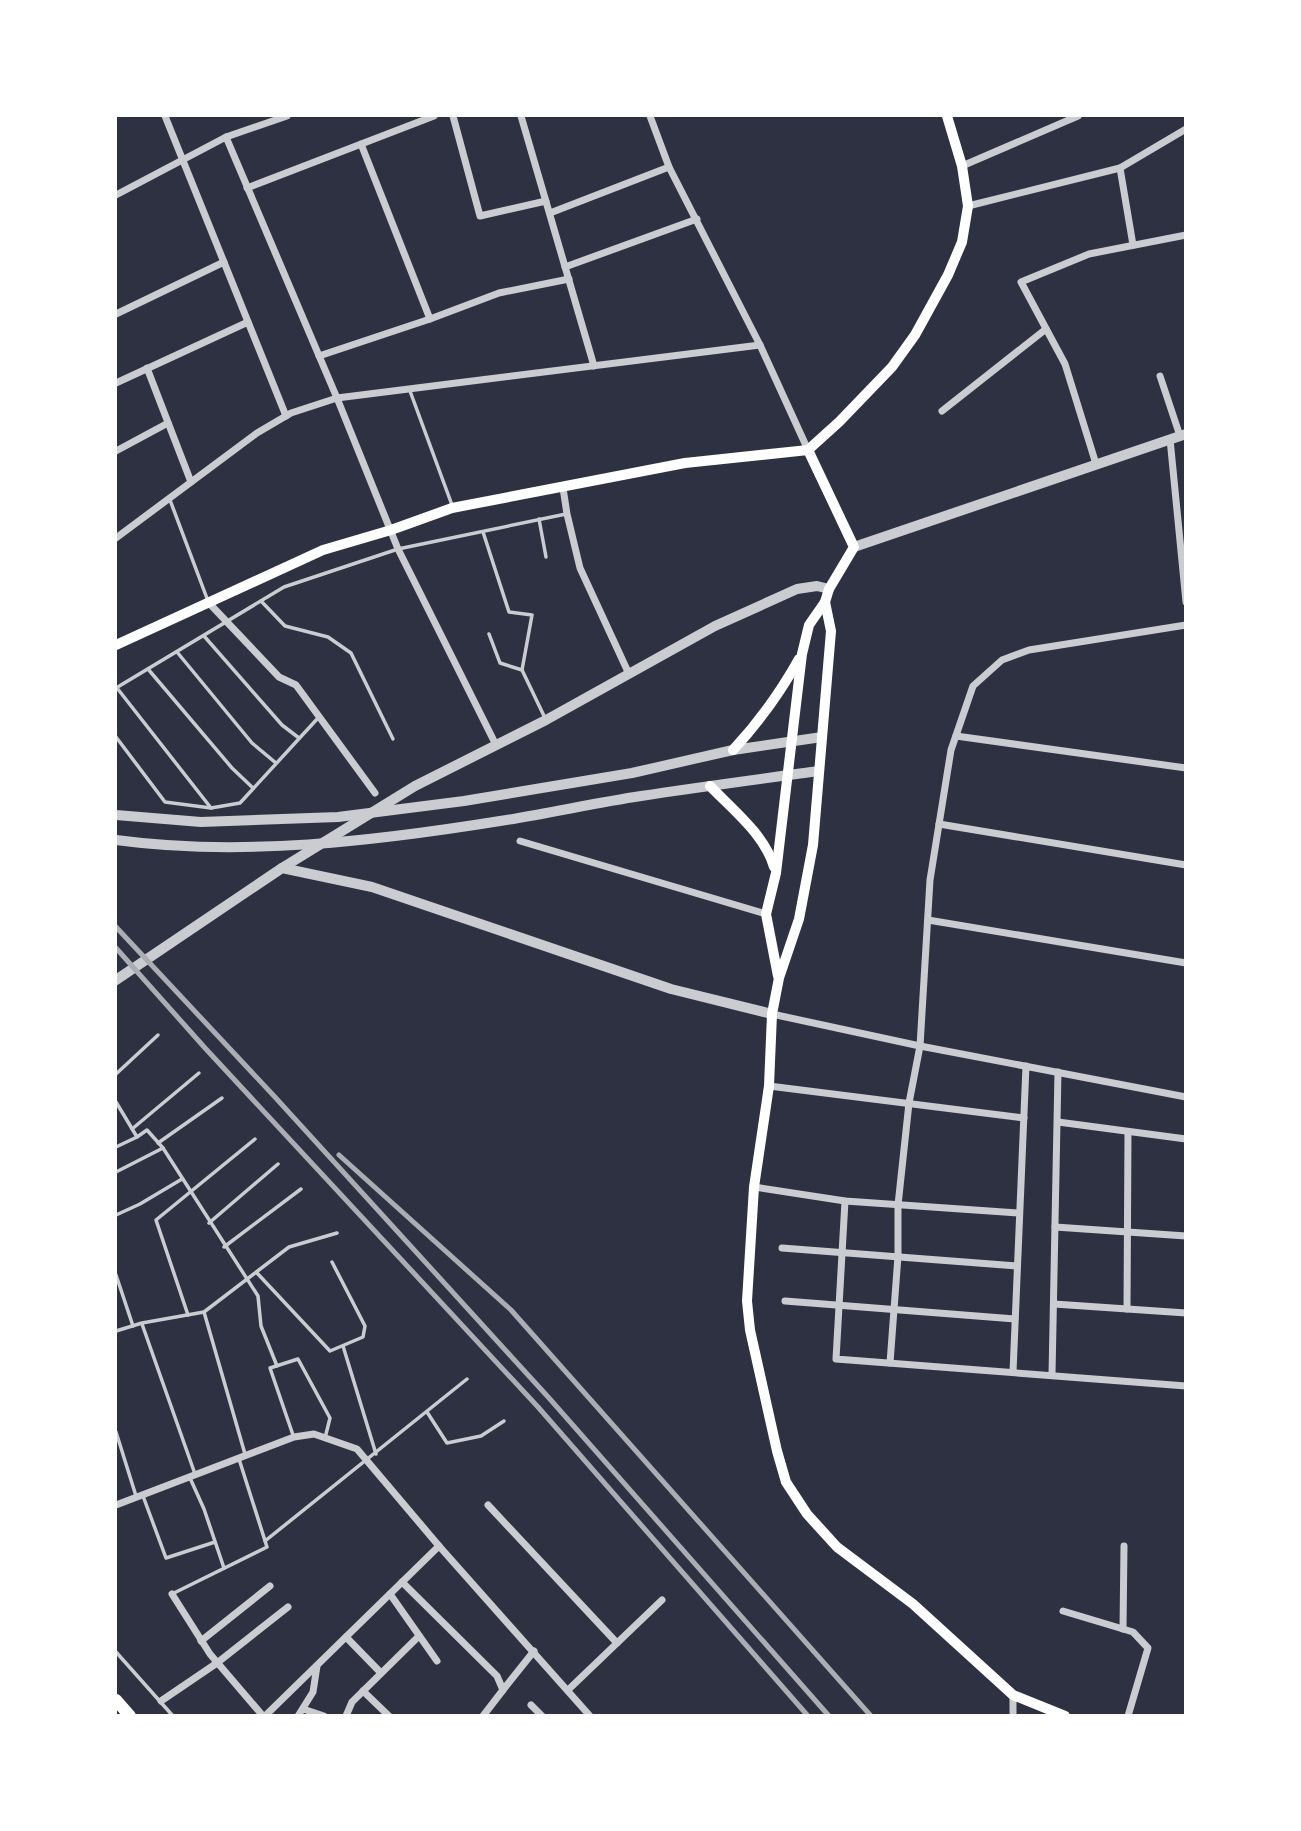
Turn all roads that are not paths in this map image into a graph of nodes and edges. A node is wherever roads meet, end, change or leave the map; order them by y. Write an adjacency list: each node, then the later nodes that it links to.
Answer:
1 (165, 116): 12 (street)
2 (287, 116): 10 (street)
3 (435, 116): 11 (street)
4 (453, 116): 18 (street)
5 (521, 116): 18 (street)
6 (650, 116): 14 (street)
7 (947, 116): 13 (main road)
8 (1078, 116): 13 (street)
9 (1185, 129): 15 (street)
10 (226, 137): 12 (street); 16 (street)
11 (361, 144): 16 (street); 28 (street)
12 (183, 159): 17 (street); 24 (street)
13 (962, 166): 19 (main road)
14 (670, 167): 20 (street); 21 (street)
15 (1120, 168): 19 (street); 23 (street)
16 (247, 188): 32 (street)
17 (116, 195)
18 (546, 201): 20 (street)
19 (968, 206): 43 (main road)
20 (550, 214): 25 (street)
21 (697, 219): 25 (street); 31 (street)
22 (1185, 235): 23 (street)
23 (1133, 246): 30 (street)
24 (225, 262): 27 (street); 29 (street)
25 (565, 267): 26 (street)
26 (569, 279): 28 (street); 33 (street)
27 (116, 314)
28 (430, 319): 32 (street)
29 (248, 322): 34 (street); 40 (street)
30 (1046, 329): 39 (street); 45 (street)
31 (760, 345): 33 (street); 43 (street)
32 (319, 356): 38 (street)
33 (594, 366): 37 (street)
34 (147, 368): 36 (street); 41 (street)
35 (1160, 376): 42 (street)
36 (116, 383)
37 (409, 389): 38 (street); 49 (lane)
38 (337, 398): 40 (street); 52 (street)
39 (942, 411)
40 (286, 416): 46 (street)
41 (168, 423): 44 (street); 46 (street)
42 (1179, 436): 45 (street); 62 (street)
43 (808, 450): 47 (main road); 55 (main road)
44 (116, 451)
45 (1096, 464): 55 (street)
46 (191, 482): 48 (street)
47 (563, 488): 49 (main road); 50 (street)
48 (169, 498): 54 (street); 59 (lane)
49 (453, 508): 52 (main road)
50 (567, 514): 51 (lane); 72 (street)
51 (539, 519): 53 (lane); 57 (lane)
52 (391, 530): 56 (street); 59 (main road)
53 (483, 531): 56 (lane); 71 (lane)
54 (116, 538)
55 (854, 547): 58 (main road)
56 (398, 549): 60 (lane); 82 (street)
57 (546, 557)
58 (828, 589): 61 (main road); 72 (street)
59 (208, 601): 63 (street); 67 (main road)
60 (261, 601): 63 (lane); 80 (lane)
61 (825, 602): 69 (main road); 78 (main road)
62 (1185, 602)
63 (228, 621): 66 (lane); 74 (street)
64 (1185, 625): 76 (street)
65 (489, 634): 71 (lane)
66 (204, 636): 68 (lane); 79 (lane)
67 (116, 645)
68 (177, 652): 70 (lane); 84 (lane)
69 (802, 654): 81 (main road); 83 (main road)
70 (148, 669): 73 (lane); 89 (lane)
71 (522, 670): 75 (lane)
72 (629, 674): 75 (street)
73 (116, 687): 91 (lane)
74 (319, 716): 79 (lane); 90 (street)
75 (546, 720): 82 (street)
76 (956, 736): 85 (street); 93 (street)
77 (116, 737): 91 (lane)
78 (822, 737): 81 (street); 86 (main road)
79 (299, 738): 84 (lane)
80 (393, 739)
81 (792, 741): 83 (street); 87 (main road)
82 (496, 745): 97 (street)
83 (733, 750): 92 (street)
84 (276, 763): 89 (lane)
85 (1185, 768)
86 (819, 772): 87 (street); 102 (main road)
87 (788, 775): 88 (street); 98 (main road)
88 (710, 786): 94 (street); 98 (main road)
89 (253, 788): 91 (lane)
90 (375, 793)
91 (211, 807)
92 (116, 815)
93 (939, 824): 96 (street); 100 (street)
94 (116, 840)
95 (520, 841): 99 (street)
96 (1185, 865)
97 (282, 868): 103 (street); 104 (street)
98 (776, 873): 99 (main road)
99 (766, 914): 102 (main road)
100 (928, 920): 101 (street); 106 (street)
101 (1185, 963)
102 (779, 978): 104 (main road)
103 (116, 980)
104 (772, 1014): 106 (street); 111 (main road)
105 (158, 1035): 110 (lane)
106 (920, 1046): 107 (street); 115 (street)
107 (1026, 1066): 108 (street); 116 (street)
108 (1058, 1072): 112 (street); 117 (street)
109 (199, 1073): 118 (lane)
110 (116, 1074)
111 (769, 1086): 115 (street); 129 (main road)
112 (1185, 1097)
113 (222, 1098): 123 (lane)
114 (116, 1102): 118 (lane)
115 (909, 1103): 116 (street); 133 (street)
116 (1024, 1118): 134 (street)
117 (1058, 1122): 119 (street); 137 (street)
118 (132, 1129): 120 (lane)
119 (1128, 1132): 122 (street); 138 (street)
120 (137, 1137): 123 (lane); 124 (lane)
121 (255, 1139): 131 (lane)
122 (1185, 1139)
123 (158, 1143): 125 (lane)
124 (116, 1147)
125 (163, 1148): 127 (lane); 128 (lane)
126 (278, 1164): 136 (lane)
127 (116, 1172)
128 (182, 1178): 131 (lane); 135 (lane)
129 (754, 1187): 132 (street); 209 (main road)
130 (301, 1189): 141 (lane)
131 (190, 1192): 136 (lane); 158 (lane)
132 (845, 1201): 133 (street); 143 (street)
133 (898, 1205): 134 (street); 144 (street)
134 (1019, 1213): 146 (street)
135 (116, 1215)
136 (209, 1223): 141 (lane)
137 (1055, 1227): 138 (street); 153 (street)
138 (1128, 1232): 140 (street); 155 (street)
139 (337, 1233): 147 (lane)
140 (1185, 1236)
141 (225, 1247): 149 (lane)
142 (782, 1248): 143 (street)
143 (842, 1252): 144 (street); 152 (street)
144 (898, 1256): 146 (street); 154 (street)
145 (332, 1262): 163 (lane)
146 (1017, 1266): 159 (street)
147 (257, 1273): 149 (lane); 163 (lane)
148 (116, 1275): 150 (lane)
149 (246, 1281): 156 (lane); 165 (lane)
150 (117, 1286): 161 (lane)
151 (785, 1301): 152 (street)
152 (839, 1304): 154 (street); 164 (street)
153 (1054, 1304): 155 (street); 167 (street)
154 (893, 1309): 159 (street); 164 (street)
155 (1127, 1309): 157 (street)
156 (204, 1312): 158 (lane); 177 (lane)
157 (1185, 1313)
158 (188, 1315): 160 (lane)
159 (1016, 1320): 166 (street)
160 (142, 1324): 161 (lane); 179 (lane)
161 (133, 1326): 162 (lane)
162 (116, 1331)
163 (343, 1346): 176 (lane)
164 (890, 1363): 166 (street)
165 (277, 1366): 173 (lane); 174 (lane)
166 (1013, 1372): 167 (street)
167 (1052, 1375): 169 (street)
168 (467, 1379): 170 (lane)
169 (1185, 1386)
170 (427, 1412): 171 (lane); 176 (lane)
171 (504, 1421)
172 (116, 1432): 175 (lane)
173 (294, 1437): 174 (street); 177 (street)
174 (324, 1438): 178 (street)
175 (117, 1441): 180 (lane)
176 (376, 1454): 178 (lane)
177 (242, 1456): 179 (street); 183 (lane)
178 (368, 1460): 183 (lane); 185 (street)
179 (192, 1475): 180 (street); 184 (lane)
180 (139, 1495): 181 (street); 184 (lane)
181 (116, 1505)
182 (488, 1505): 199 (street)
183 (265, 1541): 187 (lane)
184 (215, 1542): 187 (lane)
185 (439, 1546): 188 (street); 200 (street)
186 (1124, 1546): 195 (street)
187 (224, 1568): 190 (lane)
188 (402, 1583): 191 (street); 206 (street)
189 (270, 1586): 198 (street)
190 (172, 1594): 198 (street)
191 (390, 1594): 196 (street); 197 (street)
192 (662, 1601): 199 (street)
193 (288, 1608): 203 (street)
194 (1063, 1611): 195 (street)
195 (1123, 1629): 225 (street)
196 (419, 1636): 202 (street); 205 (street)
197 (346, 1637): 204 (street); 205 (street)
198 (201, 1641): 203 (street)
199 (617, 1643): 207 (street)
200 (534, 1651): 206 (street); 207 (street)
201 (116, 1652): 211 (lane)
202 (437, 1661)
203 (217, 1663): 211 (street); 216 (street)
204 (317, 1665): 213 (street); 216 (street)
205 (381, 1673): 208 (street)
206 (503, 1690): 220 (street)
207 (568, 1690): 222 (street)
208 (363, 1691): 218 (street); 219 (street)
209 (1013, 1695): 223 (street); 224 (main road)
210 (116, 1700): 214 (main road)
211 (161, 1702): 215 (lane)
212 (531, 1704): 221 (street)
213 (300, 1712): 217 (street)
214 (130, 1716)
215 (173, 1716)
216 (264, 1716)
217 (324, 1716)
218 (346, 1716)
219 (389, 1716)
220 (483, 1716)
221 (542, 1716)
222 (590, 1716)
223 (1013, 1716)
224 (1065, 1716)
225 (1128, 1716)

